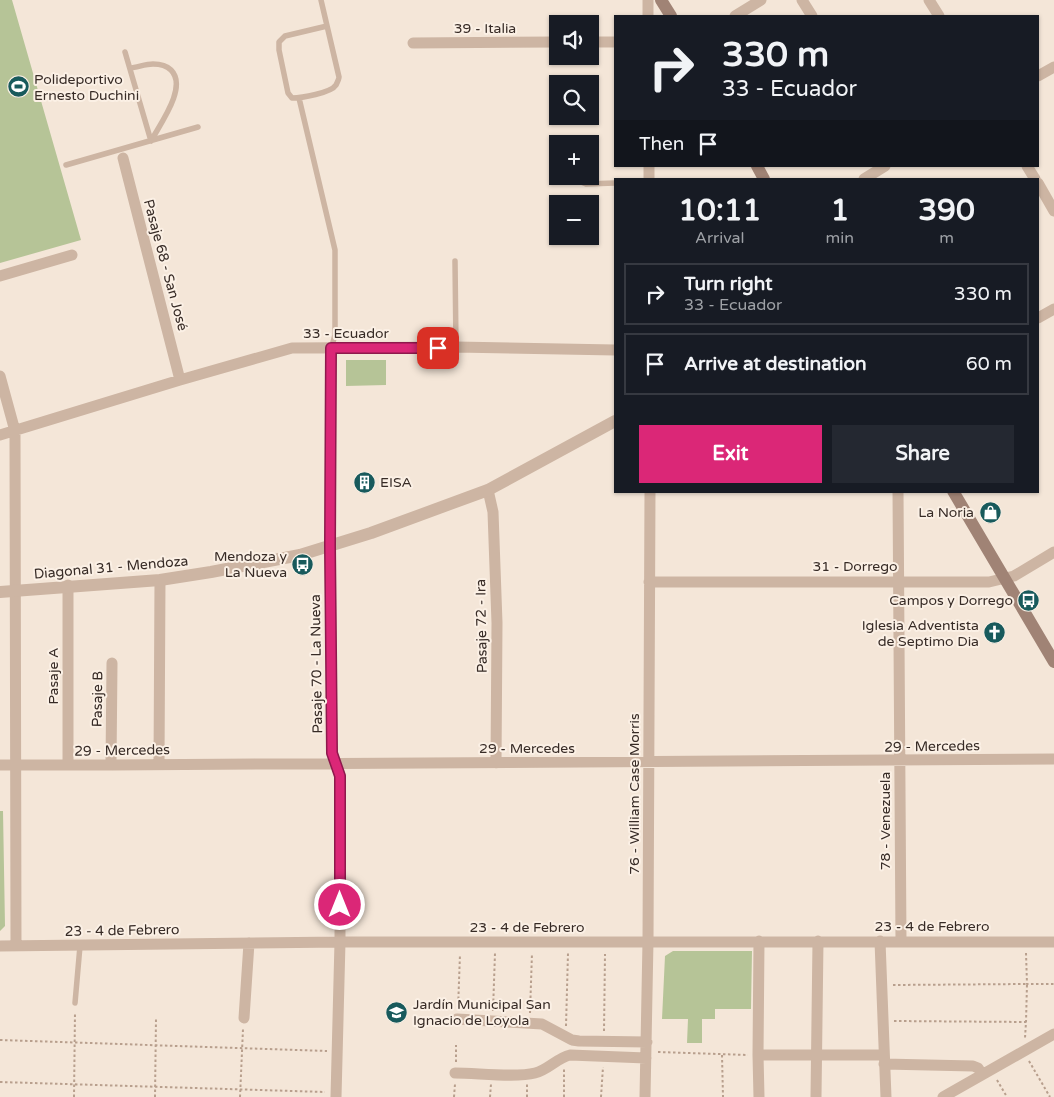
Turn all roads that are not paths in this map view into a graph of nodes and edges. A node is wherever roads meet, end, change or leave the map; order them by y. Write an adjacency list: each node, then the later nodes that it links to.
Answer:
1 (321, 0): 12 (lane)
2 (648, 0): 7 (street)
3 (662, 0): 8 (main road)
4 (761, 0): 9 (street)
5 (802, 0): 10 (street)
6 (929, 0): 11 (street)
7 (648, 15)
8 (670, 15)
9 (737, 15)
10 (811, 15)
11 (938, 15)
12 (326, 26): 21 (lane); 21 (lane)
13 (549, 42): 16 (street, 39 - Italia)
14 (599, 42): 15 (street)
15 (614, 42)
16 (413, 43)
17 (125, 52): 19 (lane)
18 (1054, 67): 20 (street)
19 (130, 68): 23 (lane); 23 (lane)
20 (1039, 75)
21 (299, 98): 39 (lane)
22 (198, 127): 23 (lane)
23 (151, 141): 24 (lane)
24 (122, 154): 25 (lane); 43 (street, Pasaje 68 - San José)
25 (66, 165)
26 (883, 167): 28 (street)
27 (1028, 167): 29 (street)
28 (866, 178)
29 (1034, 178)
30 (599, 184): 31 (lane)
31 (614, 184)
32 (1039, 186): 33 (street)
33 (1054, 211)
34 (72, 255): 36 (street)
35 (455, 261): 40 (lane)
36 (0, 276)
37 (1054, 308): 38 (street)
38 (1039, 317)
39 (331, 348): 40 (street, 33 - Ecuador); 43 (street, 33 - Ecuador); 51 (street, Pasaje 70 - La Nueva)
40 (456, 348): 41 (street, 33 - Ecuador)
41 (614, 350)
42 (0, 376): 45 (street)
43 (180, 380): 45 (street, 33 - Ecuador)
44 (614, 422): 47 (street, Diagonal 31 - Mendoza)
45 (15, 431): 46 (street, 33 - Ecuador); 58 (street)
46 (0, 435)
47 (488, 490): 51 (street, Diagonal 31 - Mendoza); 64 (street, Pasaje 72 - Ira)
48 (650, 493): 56 (street, 76 - William Case Morris)
49 (898, 493): 55 (street, 78 - Venezuela)
50 (954, 493): 53 (main road)
51 (330, 546): 54 (street, Diagonal 31 - Mendoza); 68 (street, Pasaje 70 - La Nueva)
52 (1054, 552): 53 (street, 31 - Dorrego)
53 (1005, 578): 55 (street, 31 - Dorrego); 60 (main road)
54 (160, 580): 57 (street, Diagonal 31 - Mendoza); 67 (street)
55 (898, 581): 56 (street, 31 - Dorrego); 63 (street, 78 - Venezuela)
56 (650, 582): 65 (street, 76 - William Case Morris)
57 (68, 586): 58 (street, Diagonal 31 - Mendoza); 70 (street, Pasaje A)
58 (16, 590): 59 (street, Diagonal 31 - Mendoza); 66 (street)
59 (0, 592)
60 (1054, 662)
61 (112, 663): 71 (street, Pasaje B)
62 (1054, 760): 63 (street, 29 - Mercedes)
63 (899, 761): 65 (street, 29 - Mercedes); 75 (street, 78 - Venezuela)
64 (496, 762): 65 (street, 29 - Mercedes); 68 (street, 29 - Mercedes)
65 (650, 762): 72 (street, 76 - William Case Morris)
66 (15, 764): 69 (street, 29 - Mercedes); 70 (street, 29 - Mercedes); 81 (street)
67 (159, 764): 68 (street, 29 - Mercedes); 71 (street, 29 - Mercedes)
68 (336, 764): 76 (street, Pasaje 70 - La Nueva)
69 (0, 765)
70 (68, 765): 71 (street, 29 - Mercedes)
71 (111, 766)
72 (648, 941): 73 (street, 23 - 4 de Febrero); 76 (street, 23 - 4 de Febrero); 87 (street, 76 - William Case Morris)
73 (759, 941): 77 (street, 23 - 4 de Febrero); 88 (street)
74 (880, 941): 75 (street, 23 - 4 de Febrero); 77 (street, 23 - 4 de Febrero); 90 (street)
75 (901, 941): 78 (street, 23 - 4 de Febrero)
76 (340, 942): 79 (street, 23 - 4 de Febrero); 93 (street, Pasaje 70 - La Nueva)
77 (818, 942): 89 (street)
78 (1054, 942)
79 (249, 943): 82 (street, 23 - 4 de Febrero); 84 (street)
80 (0, 946): 81 (street, 23 - 4 de Febrero)
81 (16, 946): 82 (street, 23 - 4 de Febrero)
82 (80, 946): 83 (lane)
83 (76, 1003)
84 (244, 1018)
85 (457, 1019): 87 (street)
86 (1054, 1034): 91 (street)
87 (647, 1050): 92 (street); 94 (street, 76 - William Case Morris)
88 (758, 1055): 89 (street); 95 (street)
89 (817, 1056): 90 (street); 96 (street)
90 (884, 1060): 91 (street); 97 (street)
91 (986, 1072): 98 (street)
92 (455, 1073)
93 (336, 1095)
94 (645, 1097)
95 (759, 1097)
96 (816, 1097)
97 (886, 1097)
98 (943, 1097)

